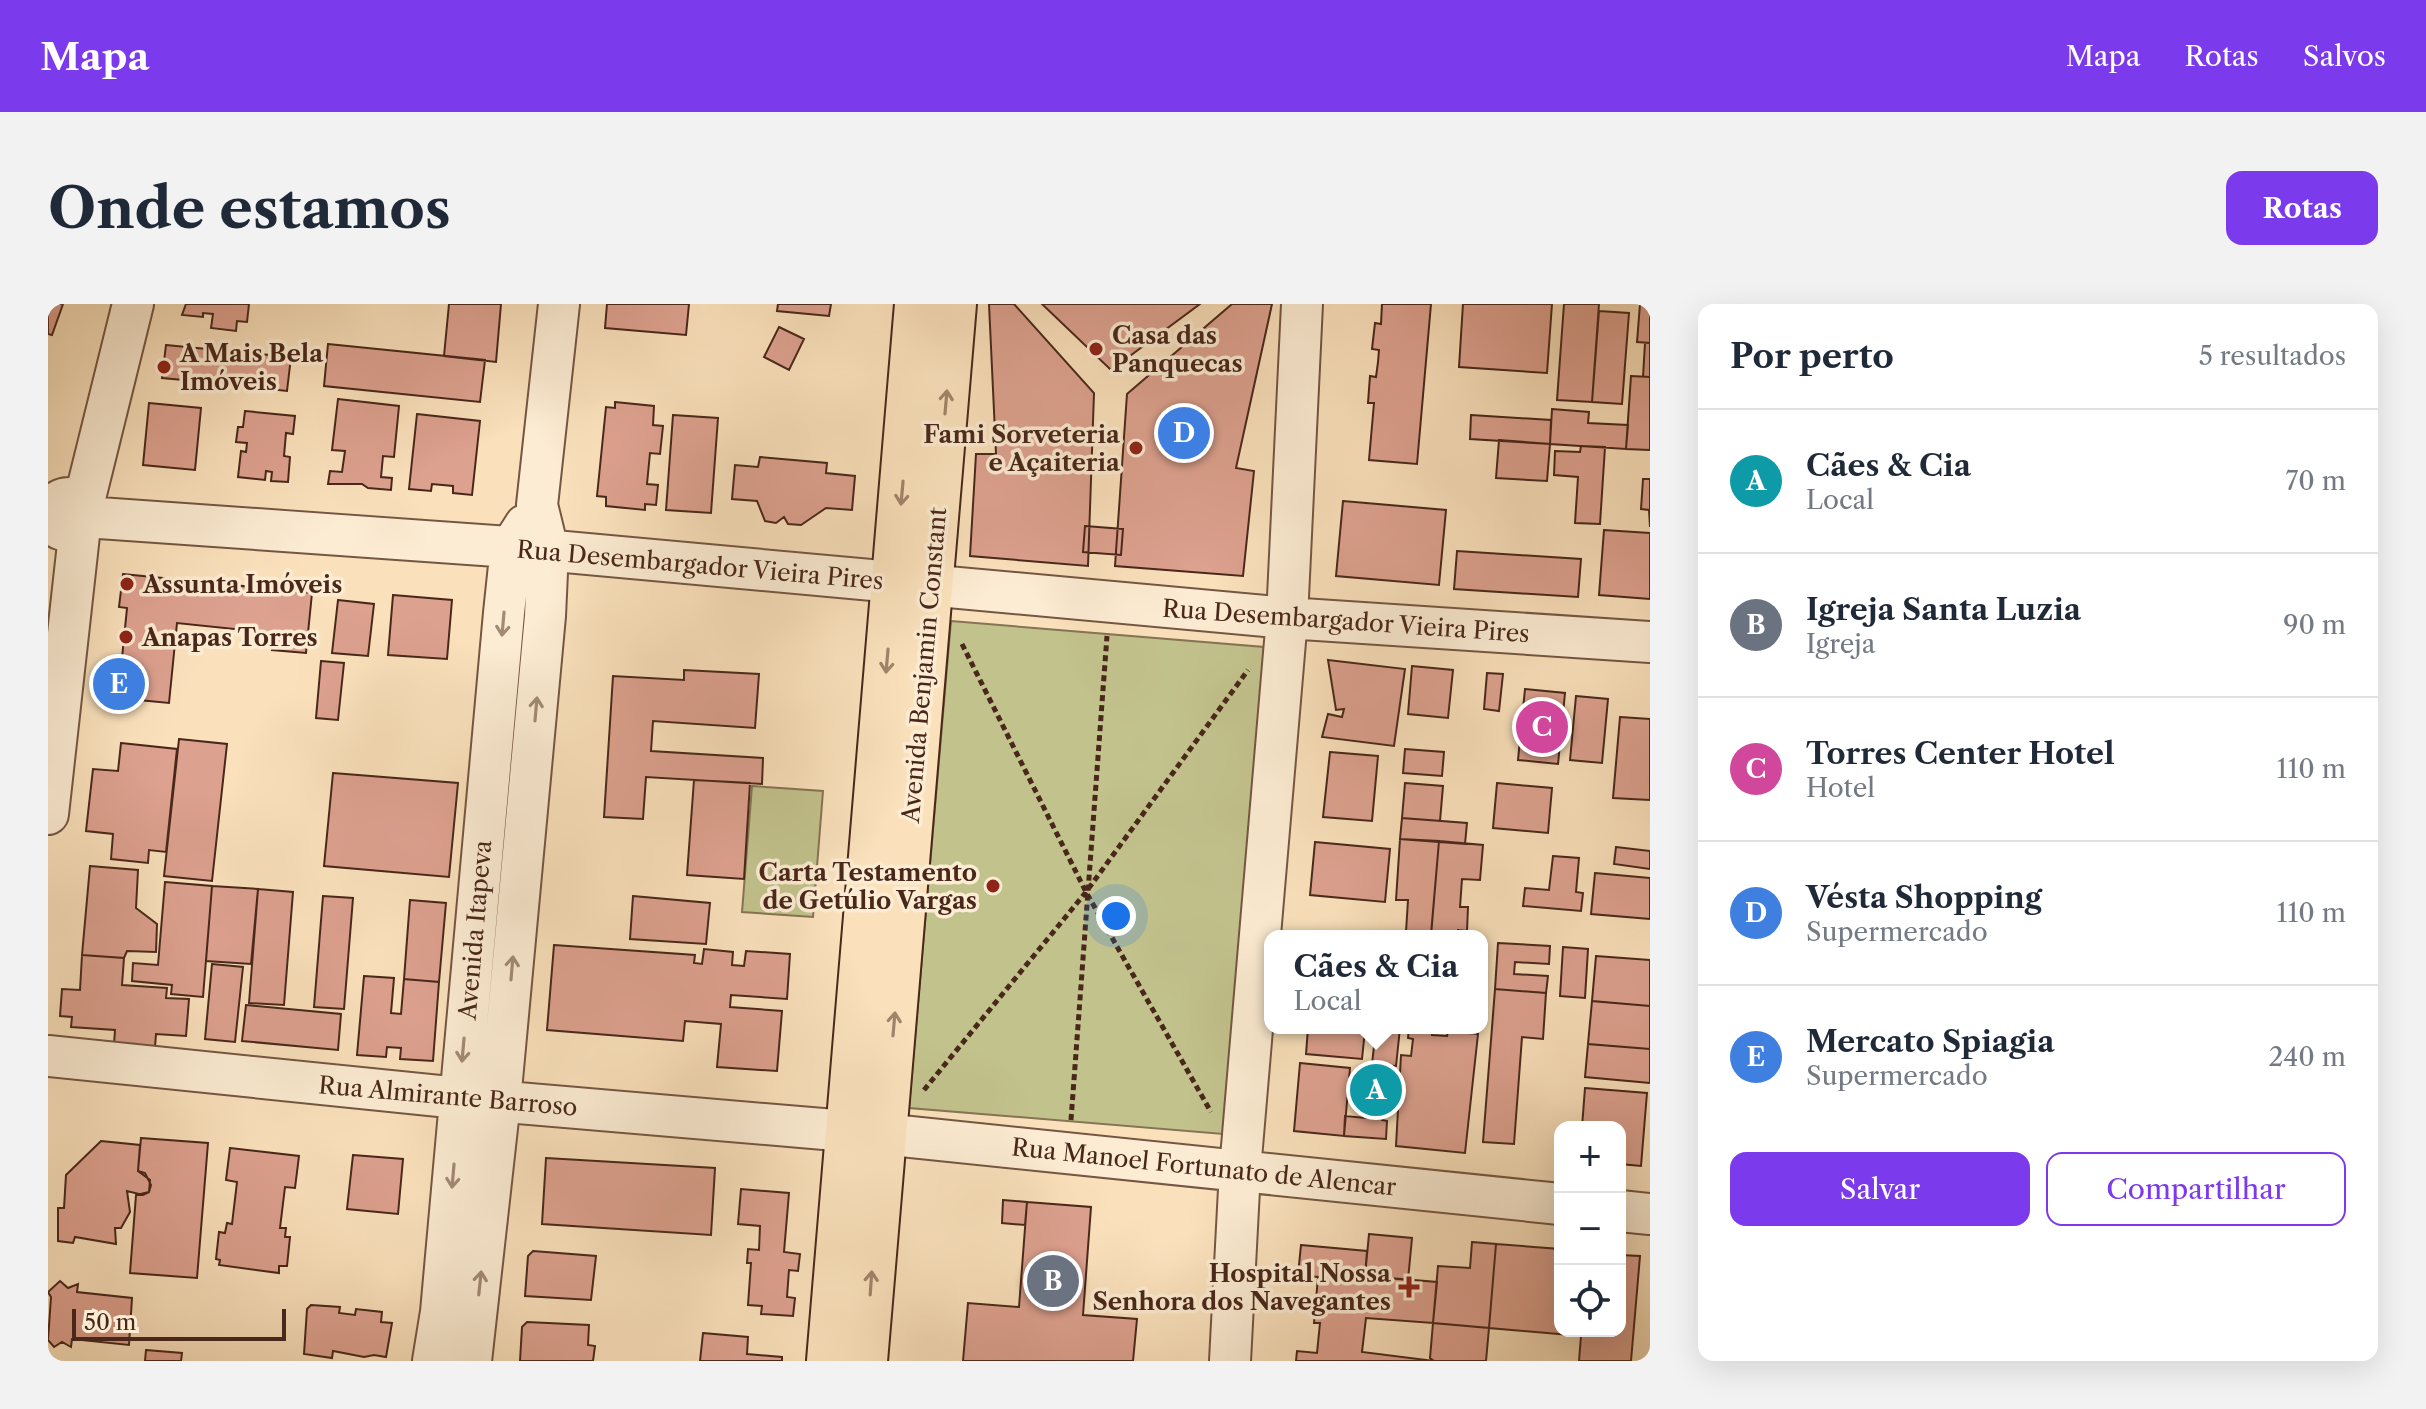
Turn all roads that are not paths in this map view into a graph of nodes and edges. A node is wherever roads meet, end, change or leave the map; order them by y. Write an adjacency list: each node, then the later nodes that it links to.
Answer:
1 (113, 304): 7 (street)
2 (133, 304): 7 (street)
3 (559, 304): 8 (street, Avenida Itapeva)
4 (917, 304): 10 (main road, Avenida Benjamin Constant, one-way to 10)
5 (954, 304): 10 (main road, Avenida Benjamin Constant, one-way to 5)
6 (1302, 304): 11 (street)
7 (66, 514): 8 (street, Rua Desembargador Vieira Pires); 9 (street); 13 (street)
8 (530, 548): 10 (street, Rua Desembargador Vieira Pires); 15 (street, Avenida Itapeva, one-way to 15); 16 (street, Avenida Itapeva, one-way to 8)
9 (48, 583)
10 (913, 584): 11 (street, Rua Desembargador Vieira Pires); 17 (main road, Avenida Benjamin Constant)
11 (1287, 618): 12 (street, Rua Desembargador Vieira Pires); 18 (street)
12 (1650, 642)
13 (48, 814)
14 (48, 1056): 15 (street, Rua Almirante Barroso)
15 (459, 1098): 16 (street, Rua Almirante Barroso); 22 (street, Avenida Itapeva, one-way to 22)
16 (500, 1101): 17 (street, Rua Almirante Barroso); 23 (street, Avenida Itapeva, one-way to 16)
17 (865, 1133): 18 (street, Rua Manoel Fortunato de Alencar); 24 (main road, Avenida Benjamin Constant); 25 (main road, Avenida Benjamin Constant, one-way to 17)
18 (1240, 1170): 19 (street, Rua Manoel Fortunato de Alencar); 26 (street)
19 (1554, 1203)
20 (1626, 1212): 21 (street)
21 (1650, 1214)
22 (433, 1361)
23 (471, 1361)
24 (829, 1361)
25 (865, 1361)
26 (1230, 1361)

